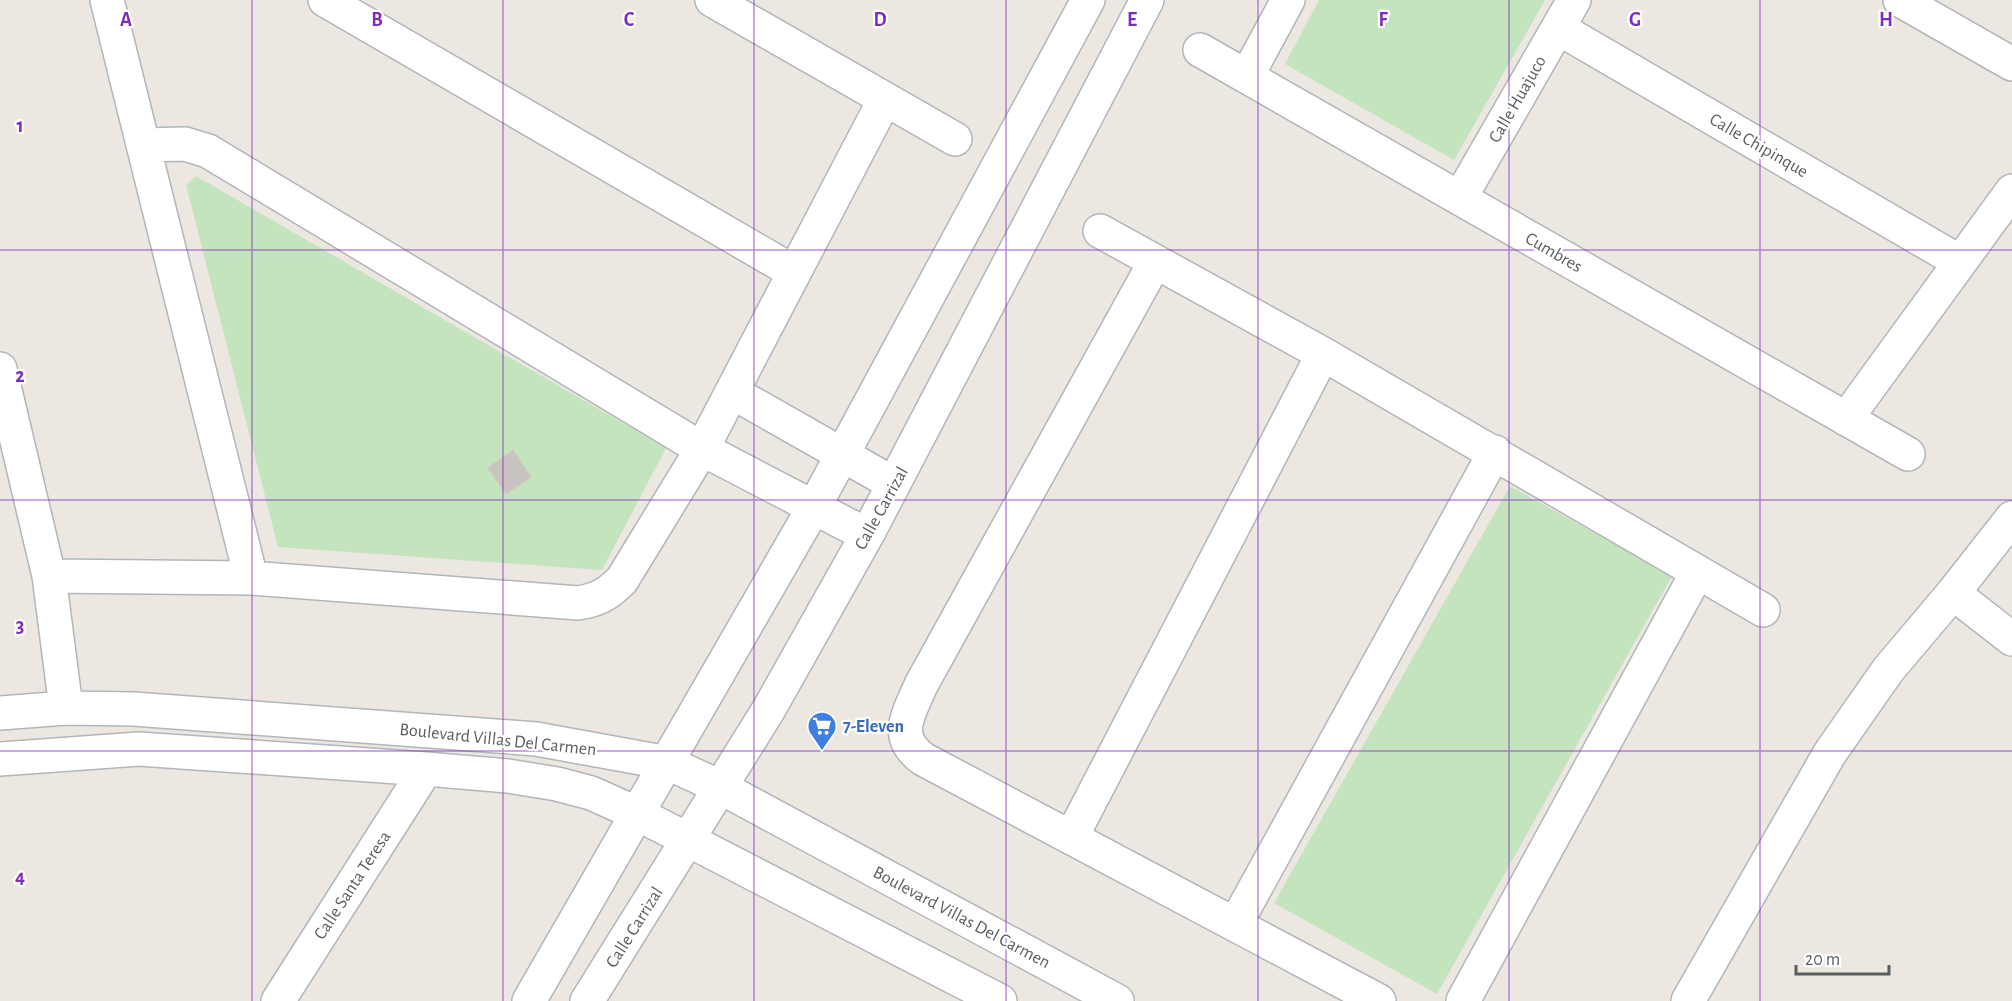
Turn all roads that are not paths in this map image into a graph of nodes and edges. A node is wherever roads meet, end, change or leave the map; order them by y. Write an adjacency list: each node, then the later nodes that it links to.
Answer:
1 (107, 0): 15 (street)
2 (325, 0): 21 (street)
3 (712, 0): 13 (street)
4 (1088, 0): 28 (street)
5 (1147, 0): 30 (street, Calle Carrizal)
6 (1288, 0): 12 (street)
7 (1574, 0): 9 (street, Calle Huajuco)
8 (1900, 0): 11 (street)
9 (1558, 28): 17 (street, Calle Huajuco); 20 (street, Calle Chipinque)
10 (1200, 50): 12 (street, Cumbres)
11 (2012, 64)
12 (1247, 76): 17 (street, Cumbres)
13 (885, 99): 14 (street); 21 (street)
14 (955, 139)
15 (143, 145): 26 (street); 36 (street)
16 (2012, 191): 20 (street)
17 (1460, 198): 25 (street, Cumbres)
18 (1100, 231): 19 (street)
19 (1155, 262): 22 (street); 47 (street)
20 (1960, 262): 25 (street)
21 (794, 272): 24 (street)
22 (1323, 354): 27 (street); 47 (street)
23 (0, 369): 35 (street)
24 (732, 392): 26 (street); 28 (street)
25 (1846, 419): 29 (street, Cumbres)
26 (702, 448): 31 (street); 36 (street)
27 (1495, 452): 34 (street); 49 (street)
28 (842, 454): 30 (street); 31 (street)
29 (1908, 454)
30 (894, 484): 33 (street, Calle Carrizal)
31 (814, 507): 33 (street); 43 (street)
32 (2012, 518): 37 (street)
33 (867, 535): 45 (street, Calle Carrizal)
34 (1697, 573): 38 (street); 57 (street)
35 (49, 576): 36 (street); 40 (street)
36 (251, 578)
37 (1953, 593): 39 (street); 58 (street)
38 (1763, 610)
39 (2012, 639)
40 (66, 708): 41 (street, Boulevard Villas Del Carmen); 43 (street, Boulevard Villas Del Carmen)
41 (0, 713)
42 (0, 759): 44 (street, Boulevard Villas Del Carmen)
43 (668, 763): 45 (street, Boulevard Villas Del Carmen); 46 (street)
44 (426, 769): 46 (street, Boulevard Villas Del Carmen); 51 (street, Calle Santa Teresa)
45 (720, 787): 48 (street, Calle Carrizal); 55 (street, Boulevard Villas Del Carmen)
46 (638, 814): 48 (street, Boulevard Villas Del Carmen); 50 (street)
47 (1072, 836): 49 (street)
48 (687, 842): 53 (street, Calle Carrizal); 54 (street, Boulevard Villas Del Carmen)
49 (1236, 923): 56 (street)
50 (536, 992): 52 (street)
51 (278, 1001)
52 (583, 1001)
53 (587, 1001)
54 (1000, 1001)
55 (1117, 1001)
56 (1379, 1001)
57 (1463, 1001)
58 (1689, 1001)

